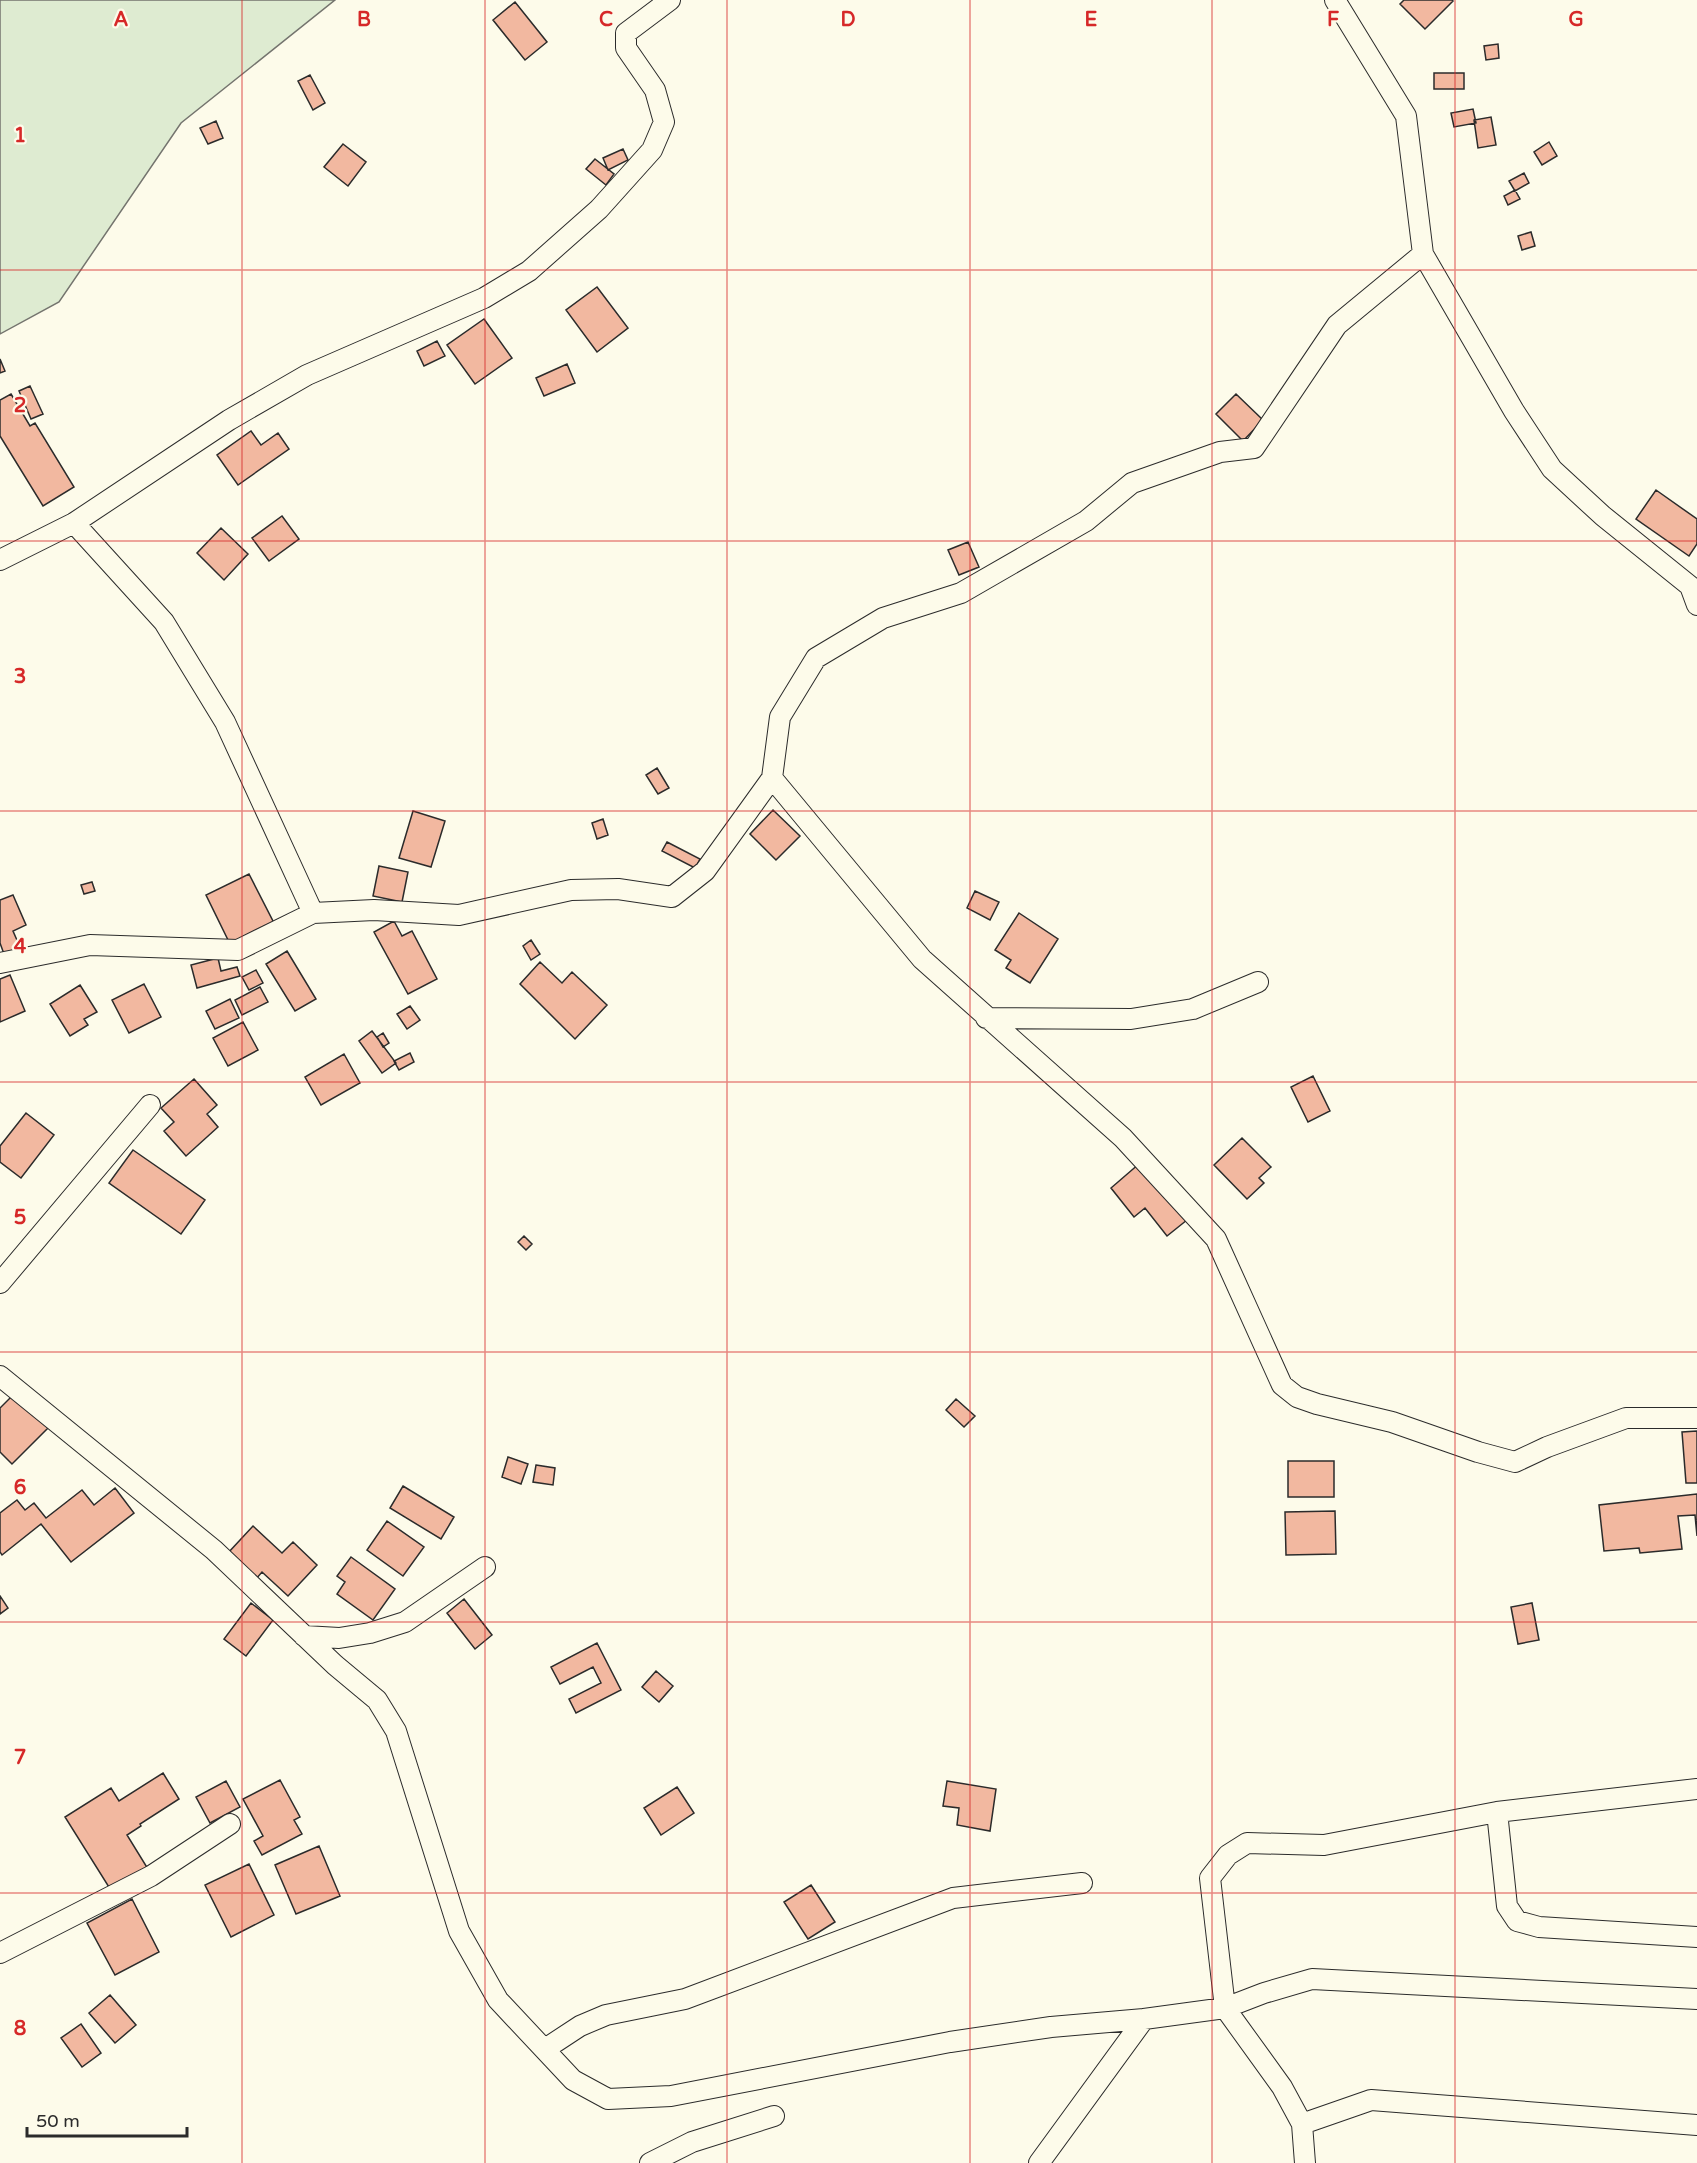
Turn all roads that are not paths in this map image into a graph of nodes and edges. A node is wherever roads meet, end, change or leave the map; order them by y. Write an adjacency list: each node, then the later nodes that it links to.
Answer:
1 (670, 0): 4 (street)
2 (1335, 0): 3 (street)
3 (1423, 254): 6 (street); 7 (street)
4 (74, 523): 5 (street); 8 (street)
5 (0, 560)
6 (1697, 605)
7 (772, 778): 8 (street); 11 (street)
8 (313, 914): 9 (street)
9 (0, 963)
10 (1258, 981): 11 (street)
11 (986, 1018): 15 (street)
12 (150, 1105): 13 (street)
13 (0, 1283)
14 (0, 1376): 17 (street)
15 (1697, 1418)
16 (485, 1567): 17 (street)
17 (304, 1636): 27 (street)
18 (1697, 1789): 19 (street)
19 (1497, 1812): 22 (street); 25 (street)
20 (230, 1824): 23 (street)
21 (1082, 1882): 27 (street)
22 (1697, 1937)
23 (0, 1953)
24 (1697, 1999): 25 (street)
25 (1225, 2008): 26 (street); 29 (street)
26 (1144, 2019): 27 (street); 32 (street)
27 (545, 2049)
28 (774, 2116): 31 (street)
29 (1302, 2124): 30 (street); 33 (street)
30 (1697, 2125)
31 (650, 2163)
32 (1039, 2163)
33 (1305, 2163)

